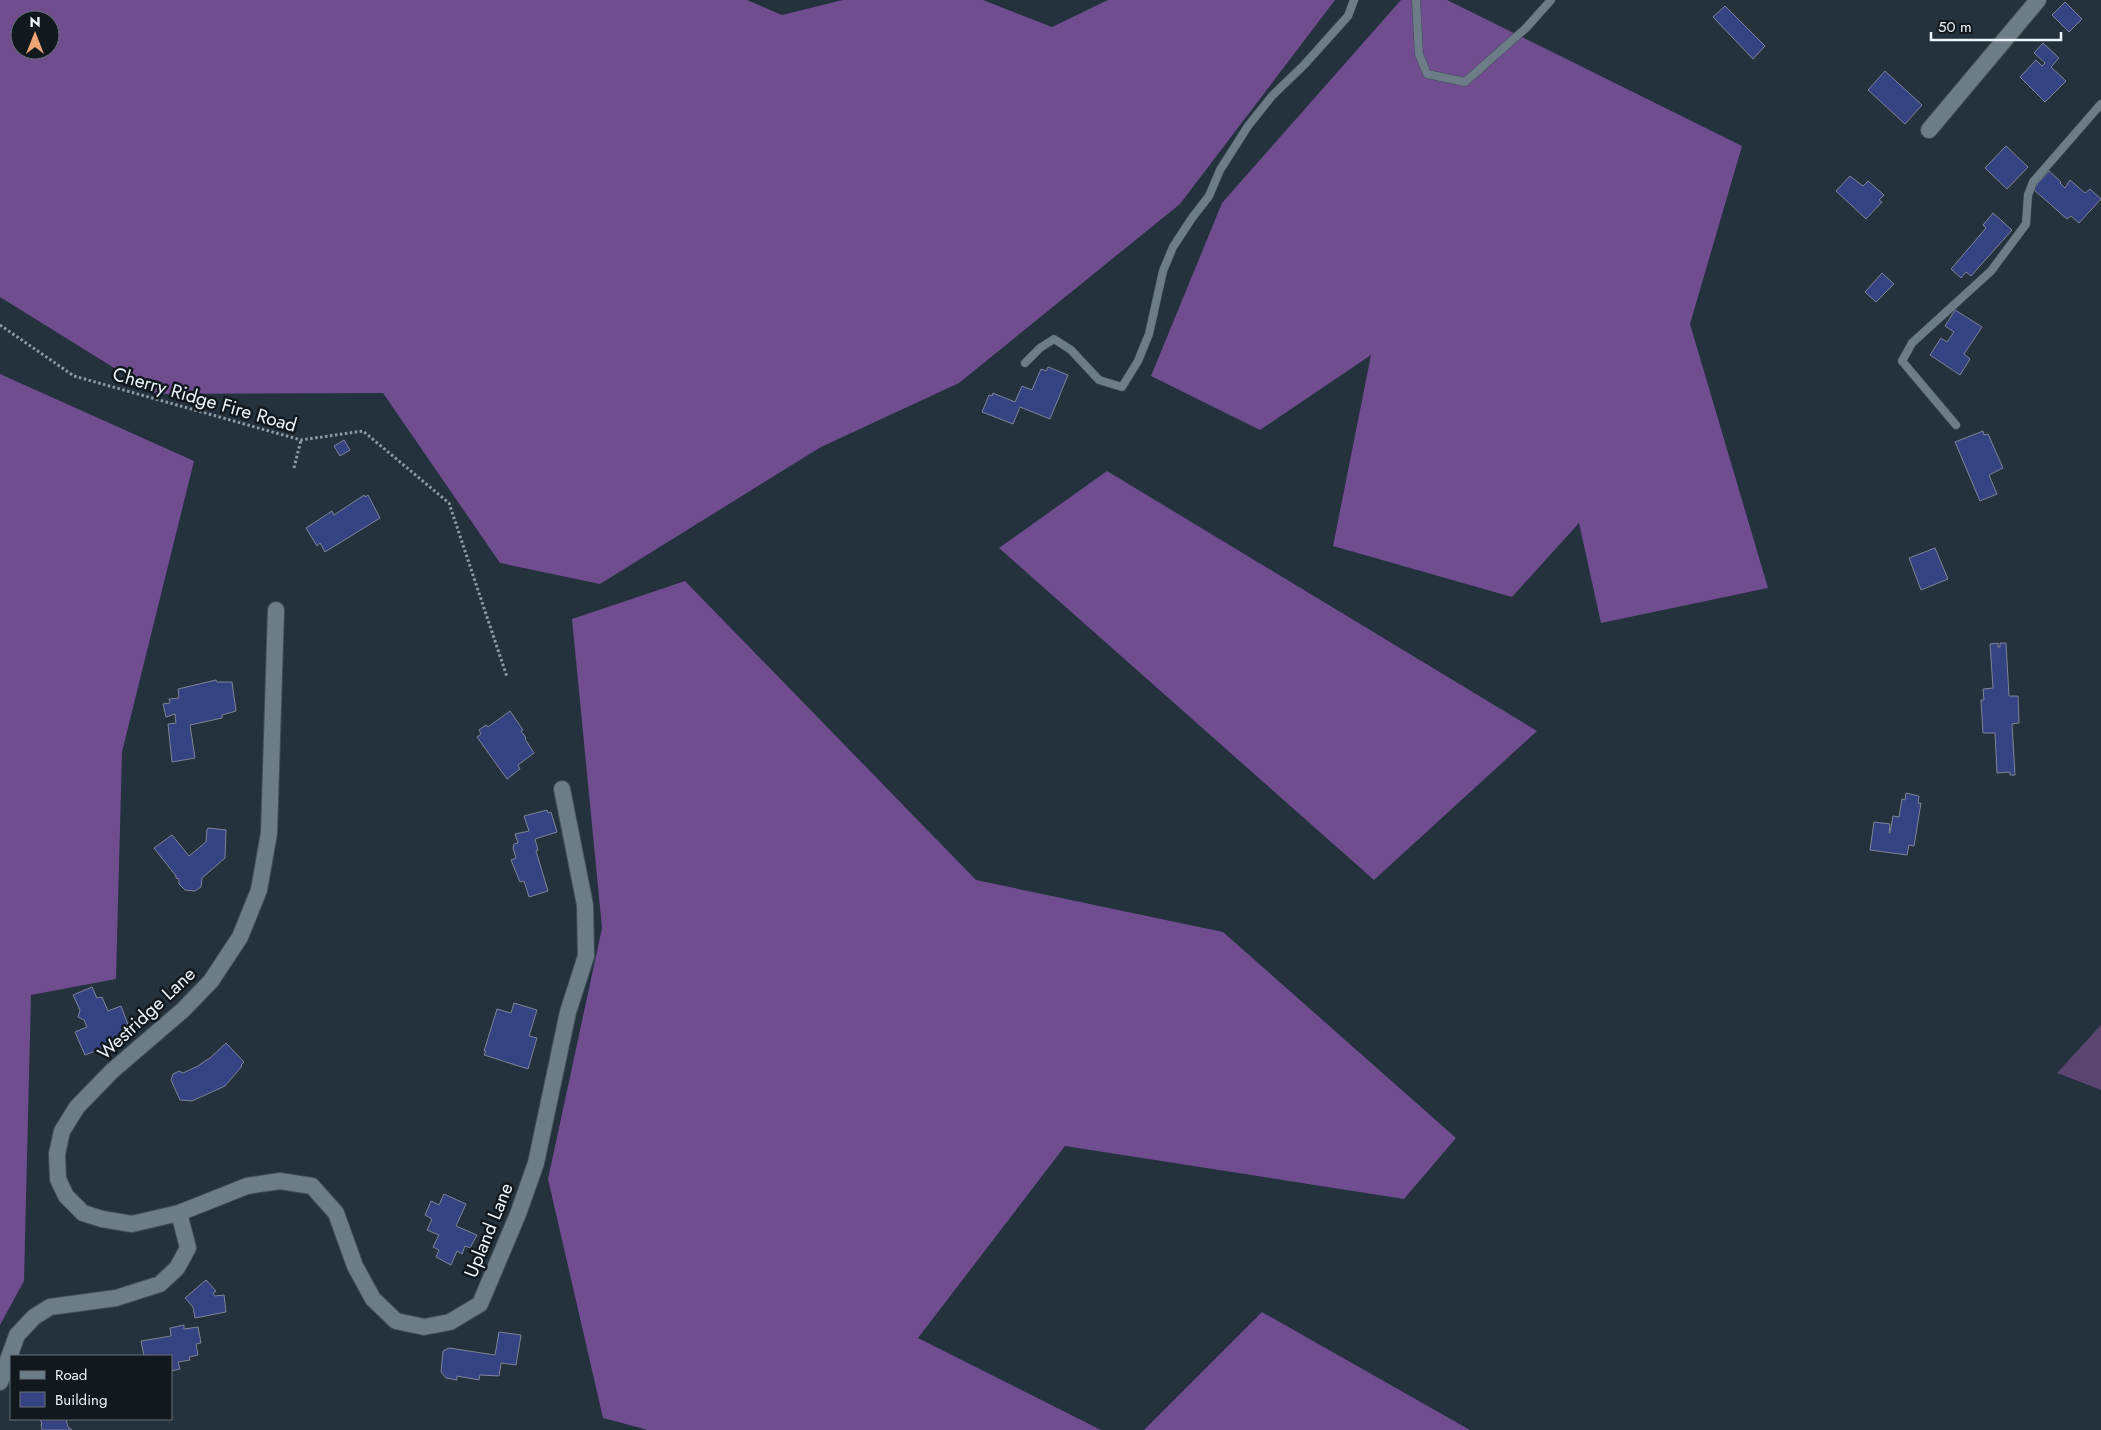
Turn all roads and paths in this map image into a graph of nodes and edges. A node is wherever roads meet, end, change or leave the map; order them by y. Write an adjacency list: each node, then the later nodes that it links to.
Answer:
1 (1354, 0): 8 (lane)
2 (1416, 0): 3 (lane)
3 (1551, 0)
4 (2038, 0): 6 (street)
5 (2101, 104): 9 (lane)
6 (1929, 130)
7 (0, 325): 10 (path, Cherry Ridge Fire Road)
8 (1025, 362)
9 (1956, 425)
10 (301, 440): 11 (path); 13 (path, Cherry Ridge Fire Road)
11 (294, 468)
12 (276, 610): 15 (street, Westridge Lane)
13 (507, 677)
14 (562, 789): 15 (street, Upland Lane)
15 (179, 1213): 16 (street)
16 (0, 1382)

